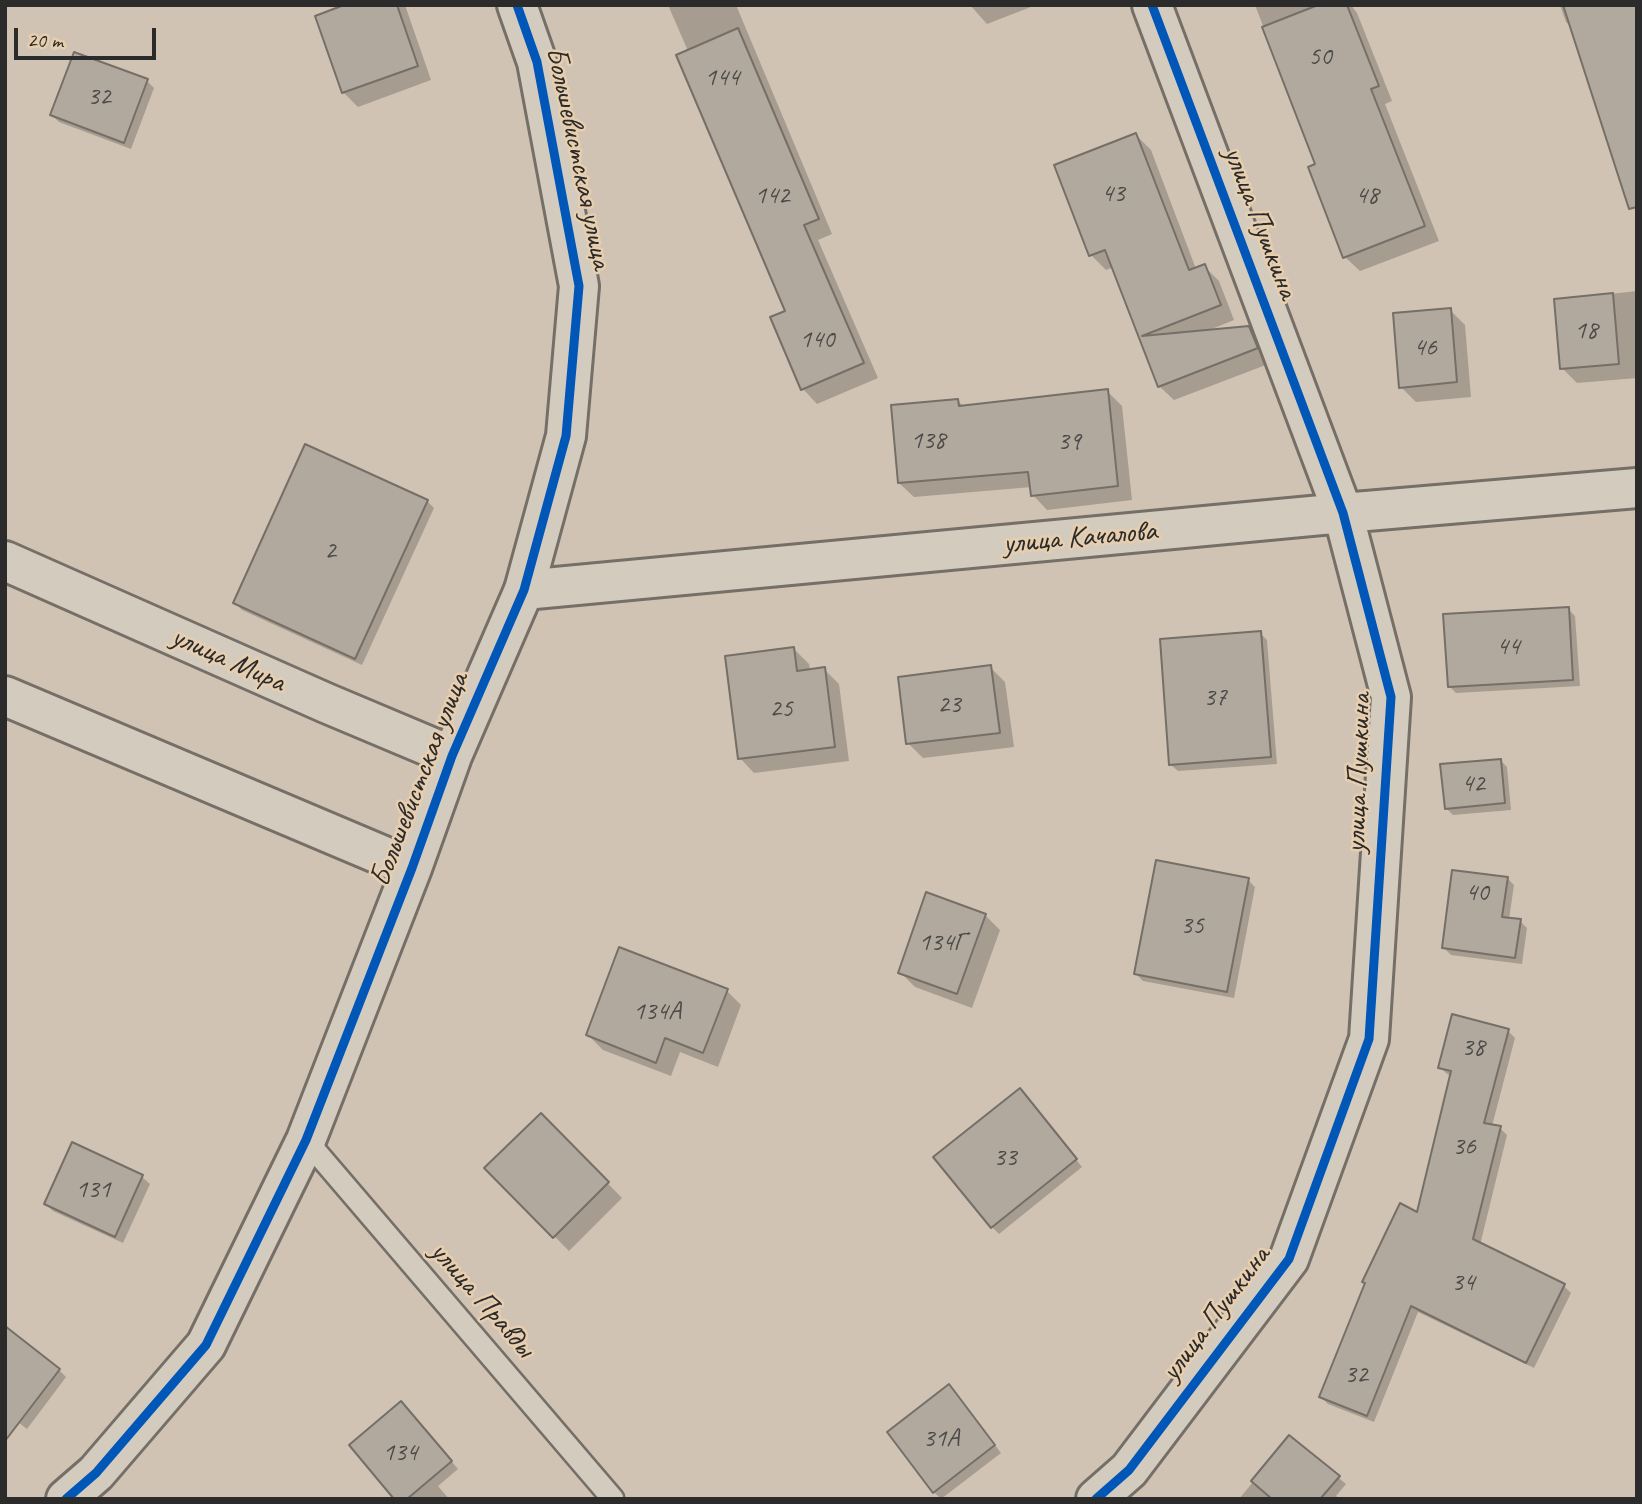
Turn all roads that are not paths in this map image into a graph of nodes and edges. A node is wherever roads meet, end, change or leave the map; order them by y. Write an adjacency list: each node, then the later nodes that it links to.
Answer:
1 (517, 5): 6 (street, Большевистская улица)
2 (1152, 5): 4 (street, улица Пушкина)
3 (1637, 488): 4 (street, улица Качалова)
4 (1343, 513): 6 (street, улица Качалова); 13 (street, улица Пушкина)
5 (5, 561): 8 (street, улица Мира)
6 (524, 590): 8 (street, Большевистская улица)
7 (5, 696): 9 (street)
8 (452, 756): 9 (street, Большевистская улица)
9 (412, 868): 10 (street, Большевистская улица)
10 (306, 1140): 11 (street, Большевистская улица); 12 (lane, улица Правды)
11 (66, 1499)
12 (613, 1499)
13 (1096, 1499)

